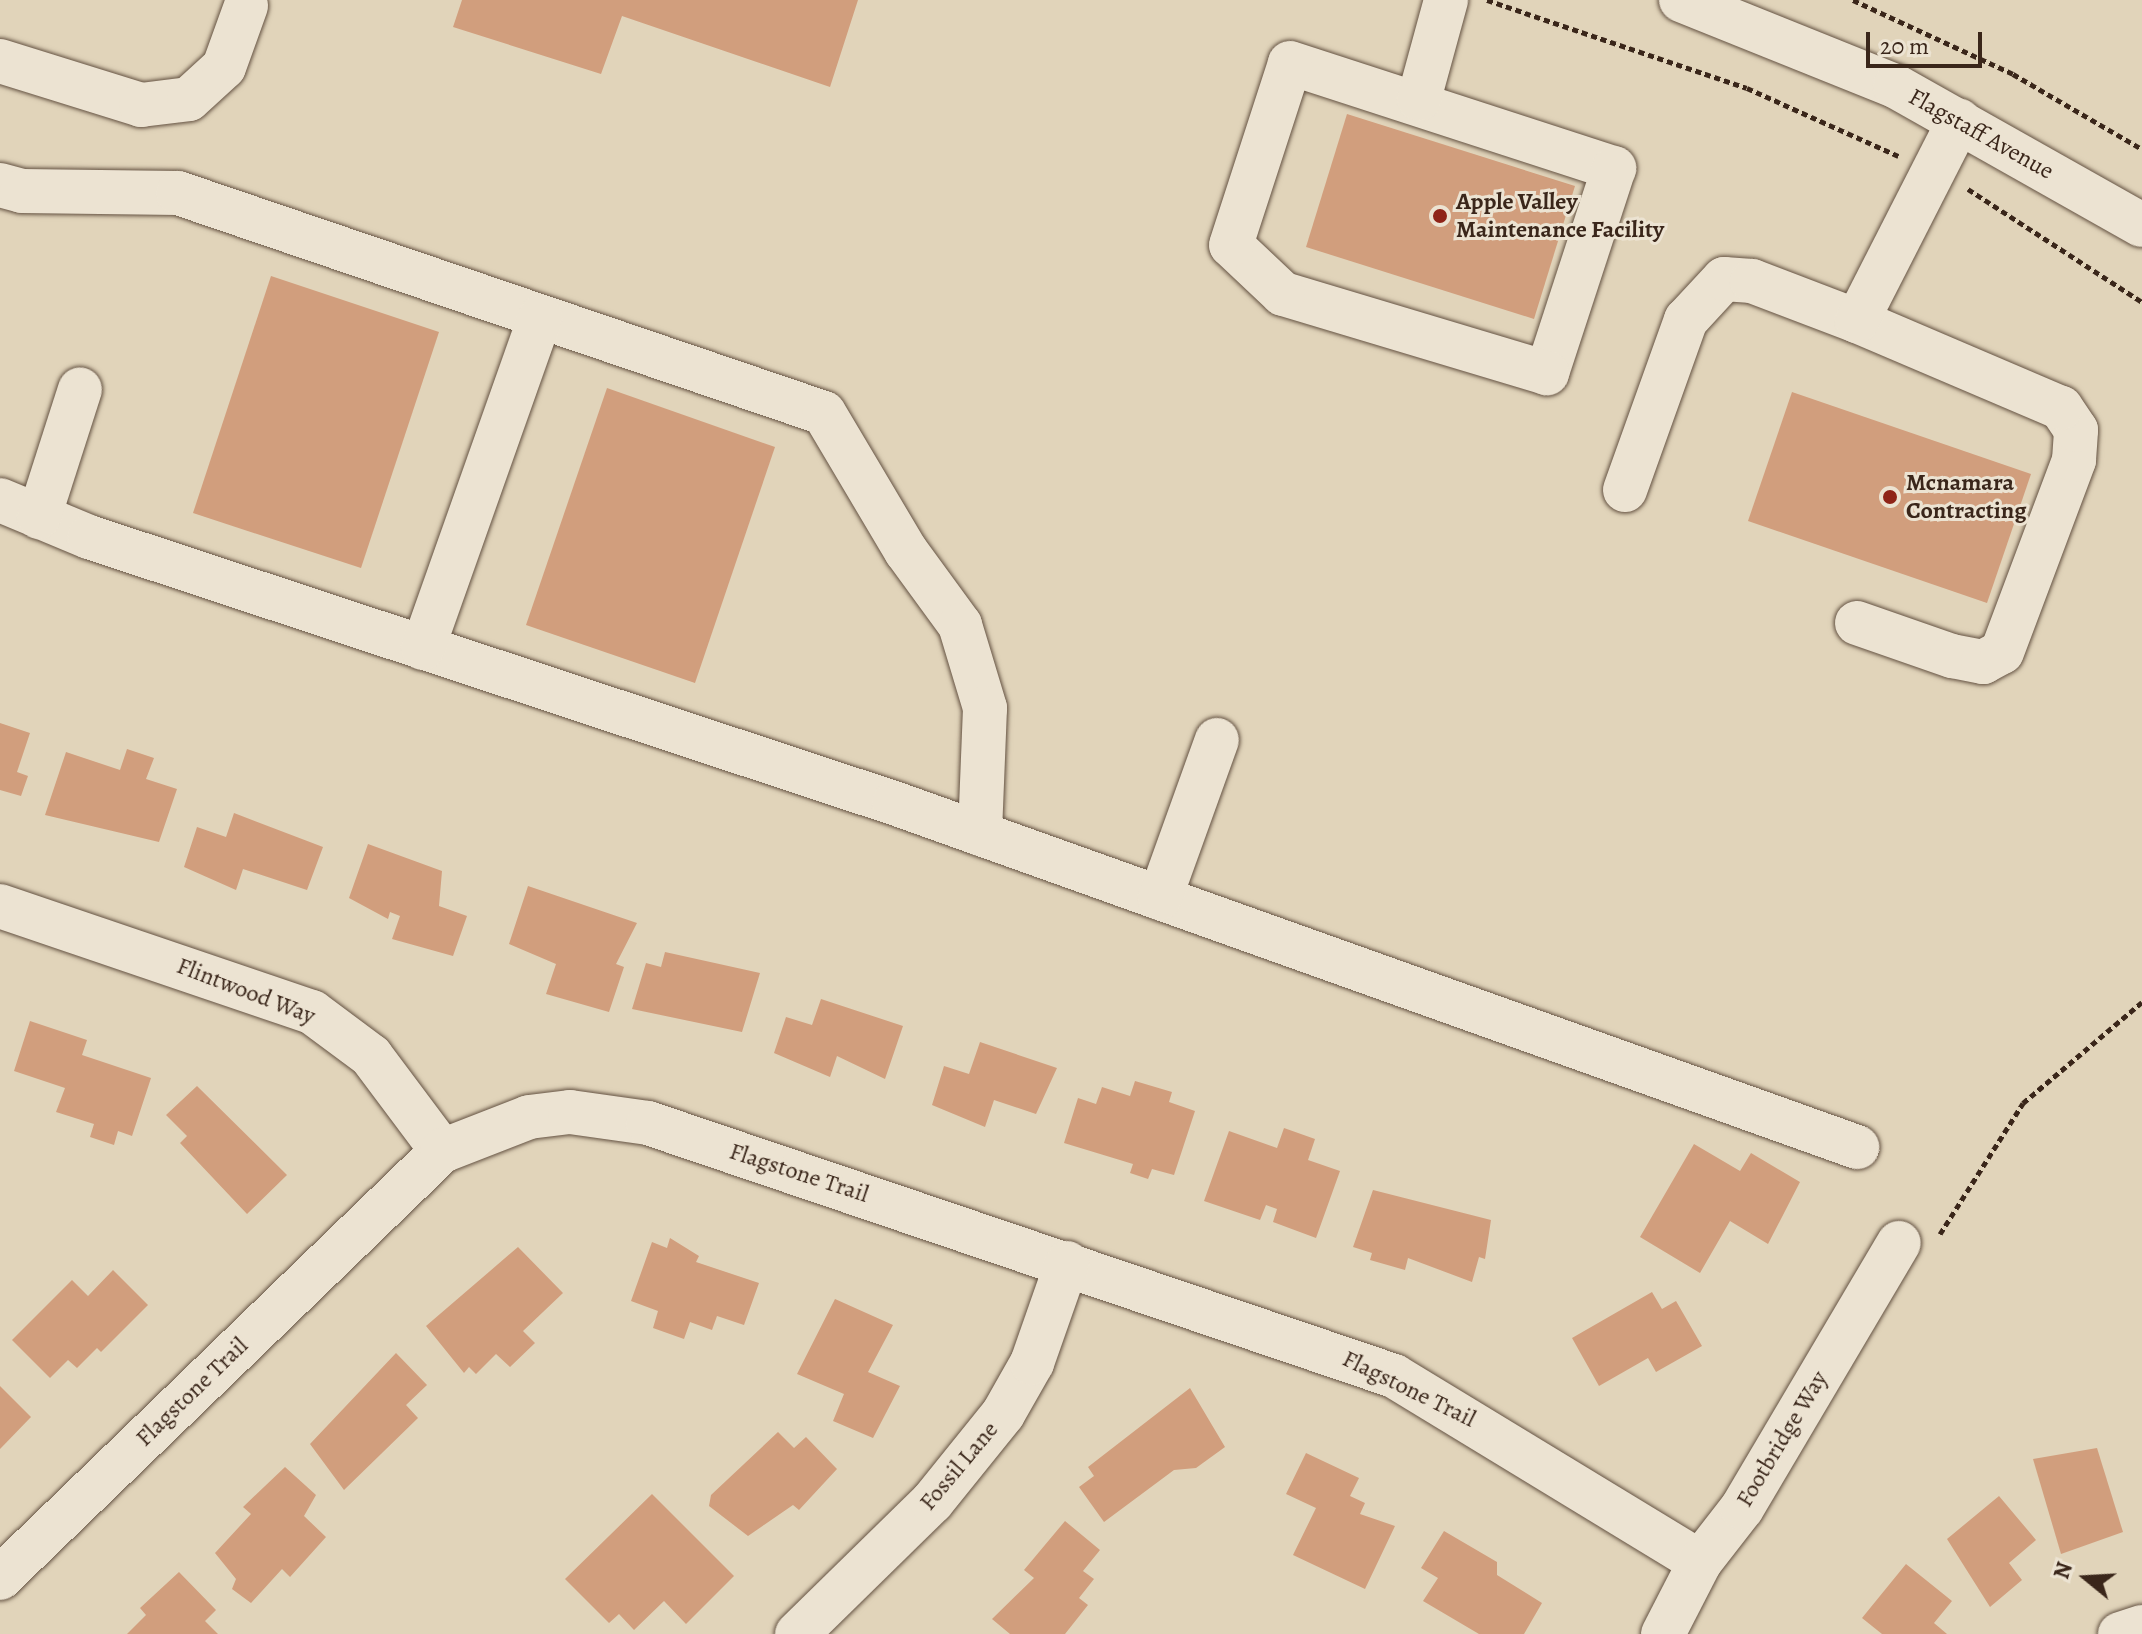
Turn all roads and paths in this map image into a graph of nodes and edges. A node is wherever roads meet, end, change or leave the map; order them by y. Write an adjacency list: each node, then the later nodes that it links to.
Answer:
1 (1446, 0): 8 (street)
2 (1487, 0): 7 (path)
3 (1681, 0): 9 (street, Flagstaff Avenue)
4 (1853, 0): 10 (path)
5 (246, 6): 6 (street)
6 (0, 61)
7 (1747, 88)
8 (1419, 99): 8 (street)
9 (1959, 121): 12 (street, Flagstaff Avenue); 14 (street)
10 (2142, 149)
11 (0, 185): 13 (street)
12 (2142, 225)
13 (540, 317): 19 (street); 21 (street)
14 (1857, 321): 16 (street); 18 (street)
15 (80, 389): 17 (street)
16 (1625, 490)
17 (19, 508): 19 (street)
18 (1857, 623)
19 (423, 648): 21 (street)
20 (1217, 740): 22 (street)
21 (980, 834): 22 (street)
22 (1160, 898): 25 (street)
23 (0, 906): 26 (street, Flintwood Way)
24 (2142, 1002): 27 (path)
25 (1857, 1147)
26 (442, 1151): 28 (street, Flagstone Trail); 30 (street, Flagstone Trail)
27 (1916, 1243): 29 (street, Footbridge Way)
28 (1067, 1263): 29 (street, Flagstone Trail); 32 (street, Fossil Lane)
29 (1700, 1562): 33 (street, Footbridge Way)
30 (0, 1578)
31 (2142, 1627): 34 (street)
32 (797, 1634)
33 (1663, 1634)
34 (2120, 1634)

